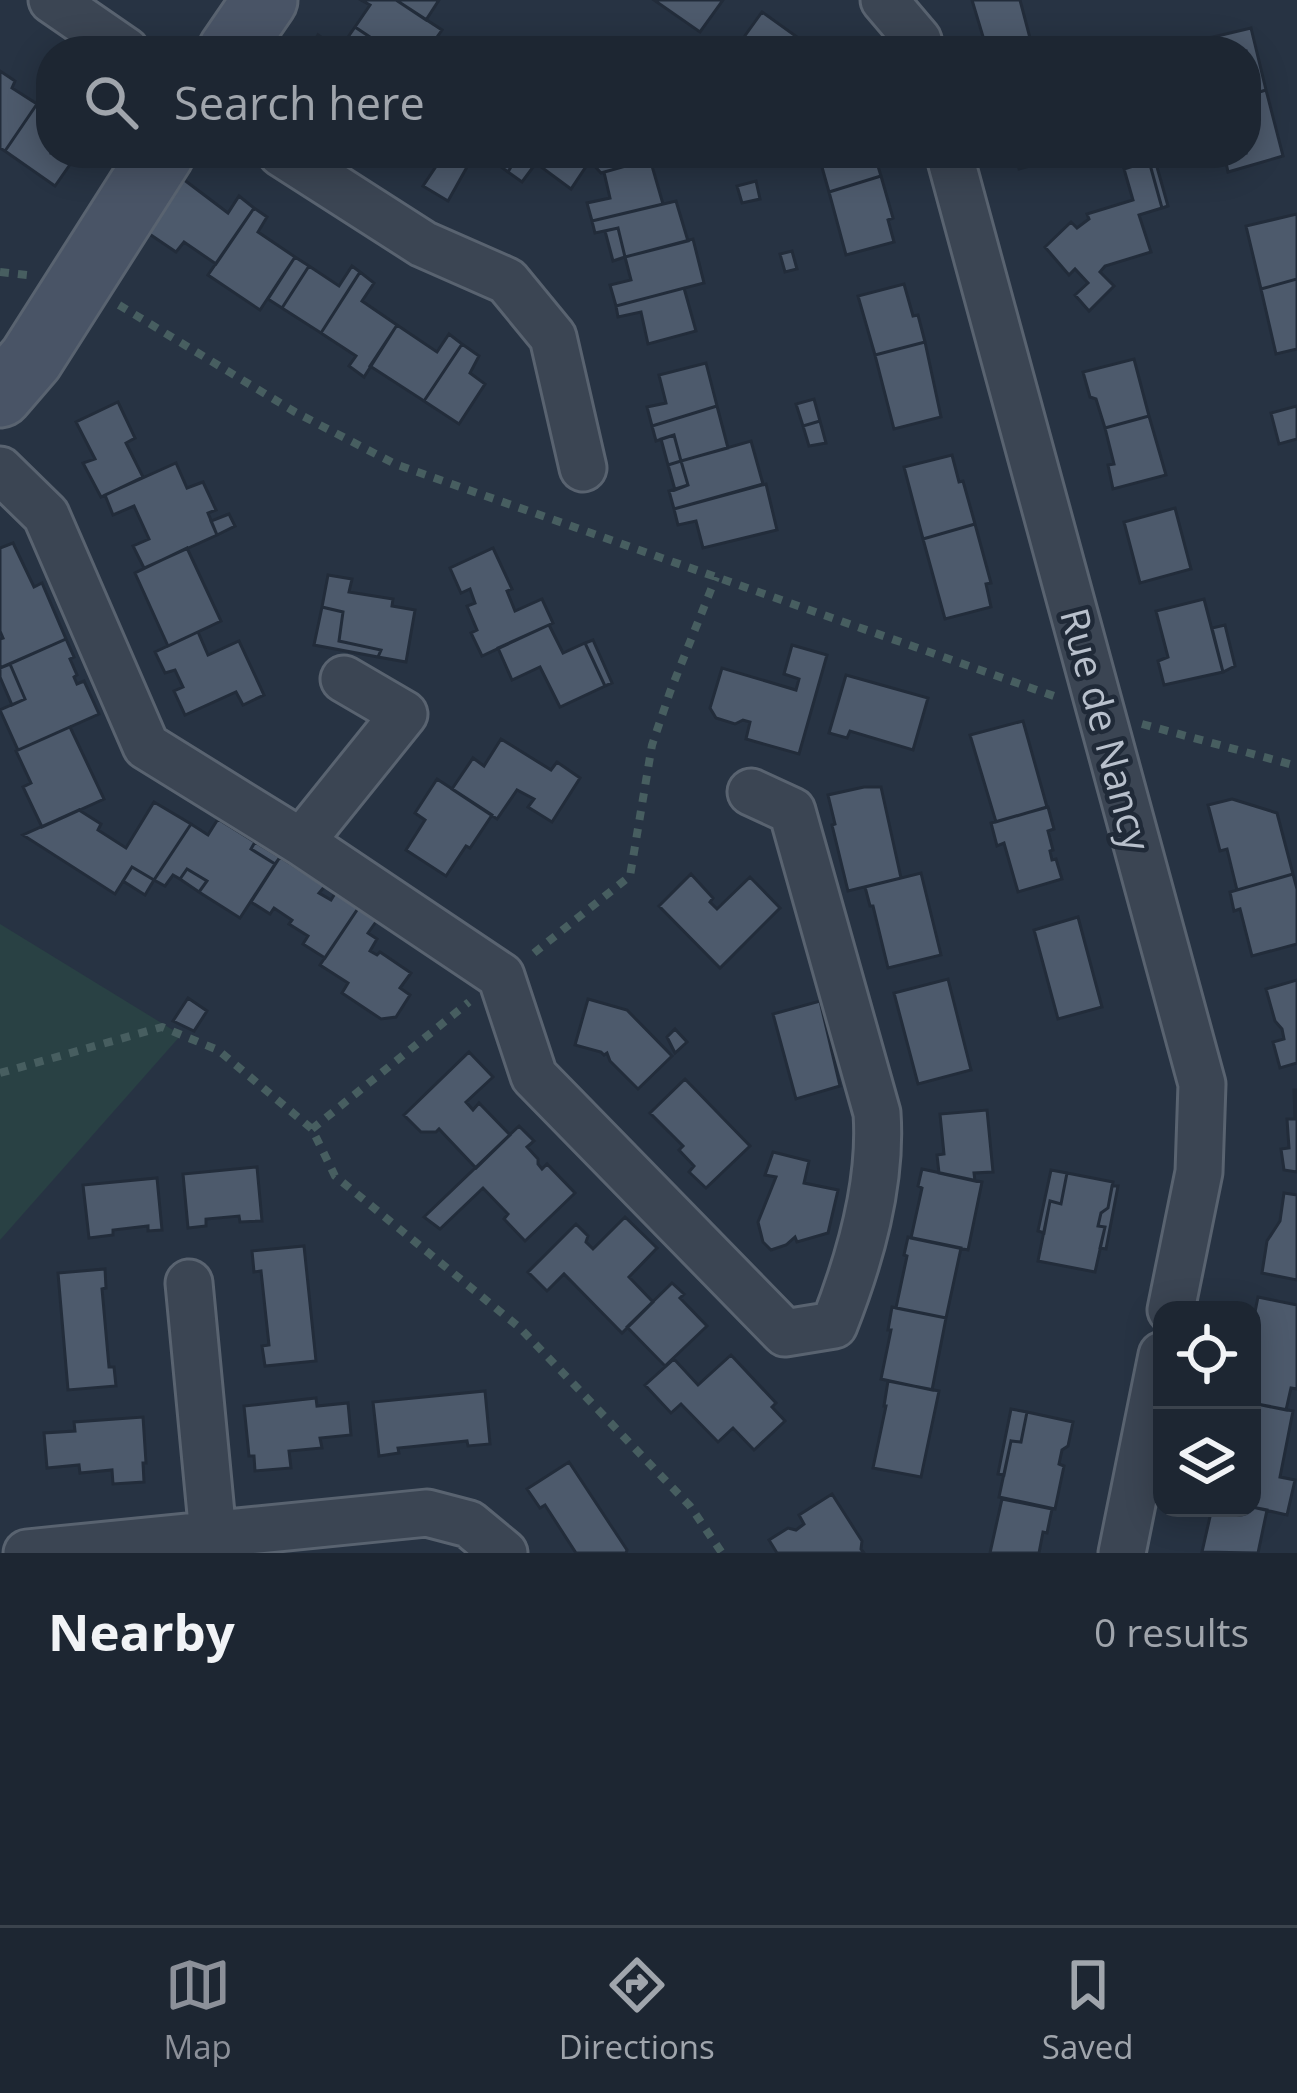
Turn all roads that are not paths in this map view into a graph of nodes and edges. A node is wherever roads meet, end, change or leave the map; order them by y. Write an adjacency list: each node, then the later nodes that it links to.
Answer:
1 (52, 0): 4 (street)
2 (265, 0): 5 (street)
3 (884, 0): 6 (street)
4 (105, 36)
5 (240, 36)
6 (915, 36)
7 (152, 168): 10 (street)
8 (304, 168): 11 (street)
9 (953, 168): 17 (street, Rue de Nancy)
10 (0, 395)
11 (584, 468)
12 (0, 470): 15 (street)
13 (344, 679): 15 (street)
14 (751, 791): 15 (street)
15 (301, 842)
16 (189, 1283): 19 (street)
17 (1173, 1301)
18 (1153, 1400): 22 (street)
19 (213, 1535): 20 (street); 21 (street)
20 (27, 1553)
21 (504, 1553)
22 (1122, 1553)

